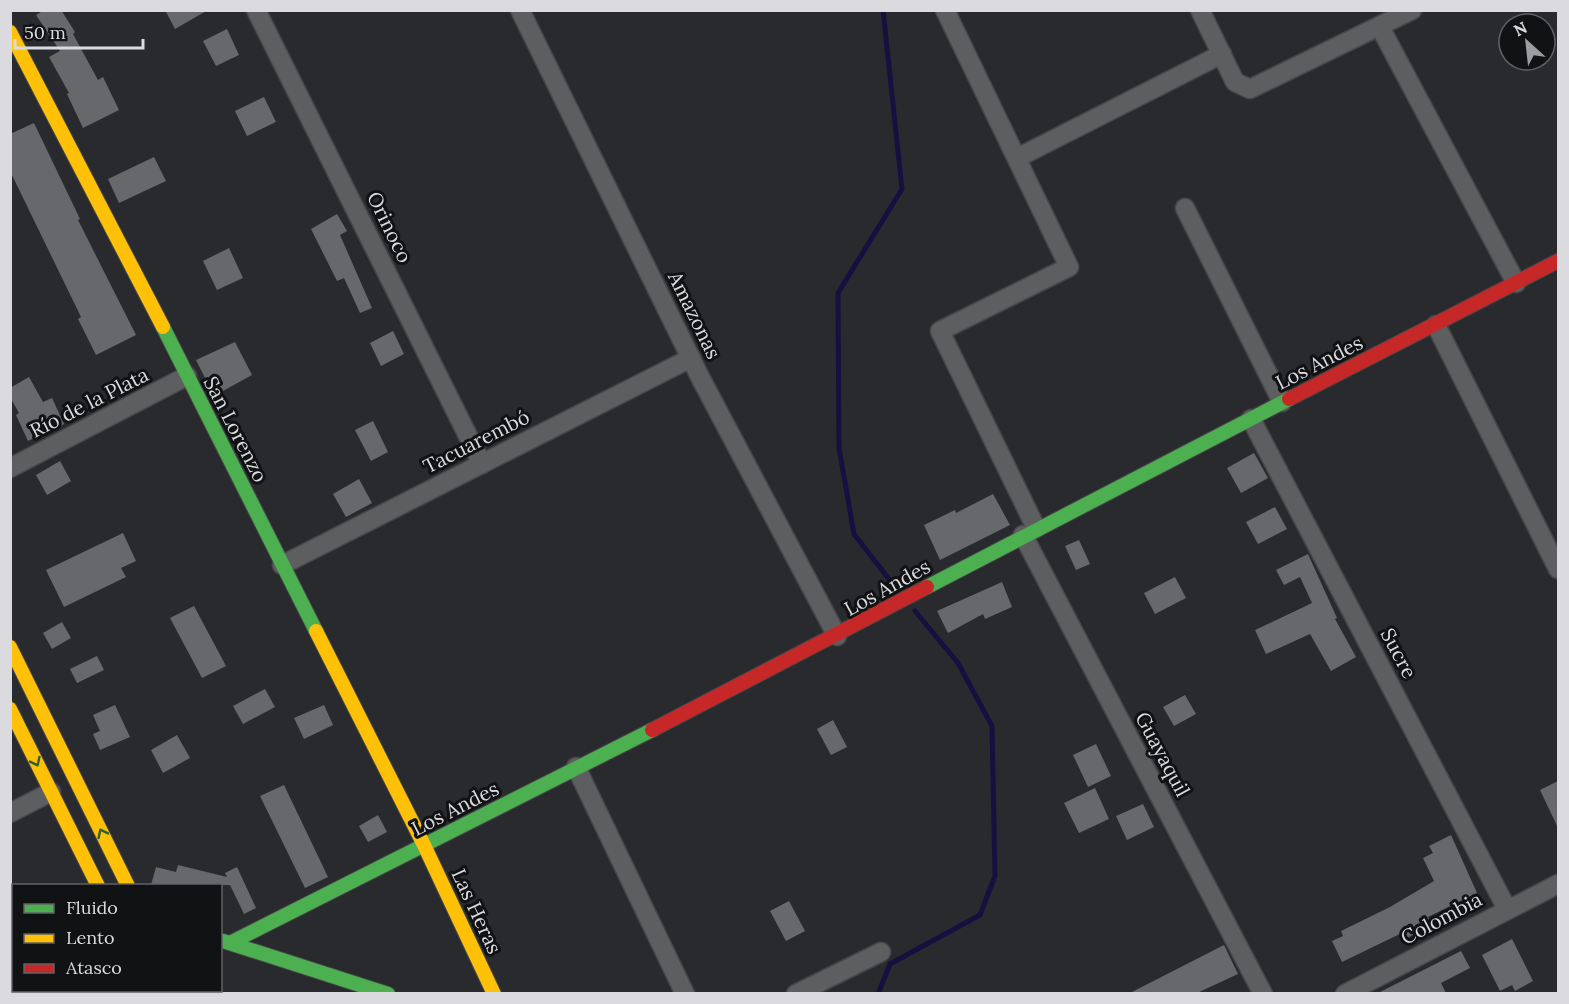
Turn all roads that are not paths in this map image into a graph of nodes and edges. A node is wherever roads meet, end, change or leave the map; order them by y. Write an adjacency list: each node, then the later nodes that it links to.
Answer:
1 (256, 10): 18 (street, Orinoco)
2 (520, 10): 14 (street, Amazonas)
3 (945, 10): 9 (street)
4 (1200, 10): 8 (street)
5 (1412, 10): 6 (street)
6 (1380, 27): 8 (street); 12 (street)
7 (10, 32): 15 (main road, San Lorenzo)
8 (1222, 54): 9 (street)
9 (1017, 158): 20 (street, Guayaquil)
10 (1185, 208): 16 (street)
11 (1558, 261): 12 (main road, Los Andes)
12 (1516, 283): 13 (main road, Los Andes)
13 (1436, 325): 16 (main road, Los Andes); 21 (street)
14 (691, 358): 18 (street, Tacuarembó); 23 (street, Amazonas)
15 (188, 376): 19 (street, Río de la Plata); 22 (main road, San Lorenzo)
16 (1282, 402): 17 (main road, Los Andes)
17 (1251, 419): 20 (main road, Los Andes); 33 (street, Sucre)
18 (482, 464): 22 (street, Tacuarembó)
19 (10, 468)
20 (1029, 531): 23 (main road, Los Andes); 40 (street, Guayaquil)
21 (1556, 558)
22 (282, 565): 29 (main road, San Lorenzo)
23 (837, 636): 26 (main road, Los Andes)
24 (10, 647): 31 (main road, one-way to 24)
25 (10, 709): 27 (main road, one-way to 27)
26 (576, 767): 29 (main road, Los Andes); 38 (street)
27 (51, 792): 28 (street); 30 (main road)
28 (10, 813)
29 (424, 845): 34 (main road, Los Andes); 37 (main road, Las Heras)
30 (97, 884)
31 (128, 884)
32 (1558, 884): 33 (street, Colombia)
33 (1507, 909): 41 (street, Colombia)
34 (226, 941): 36 (main road)
35 (881, 952): 39 (street)
36 (388, 993)
37 (494, 993)
38 (685, 993)
39 (796, 993)
40 (1263, 993)
41 (1345, 993)

